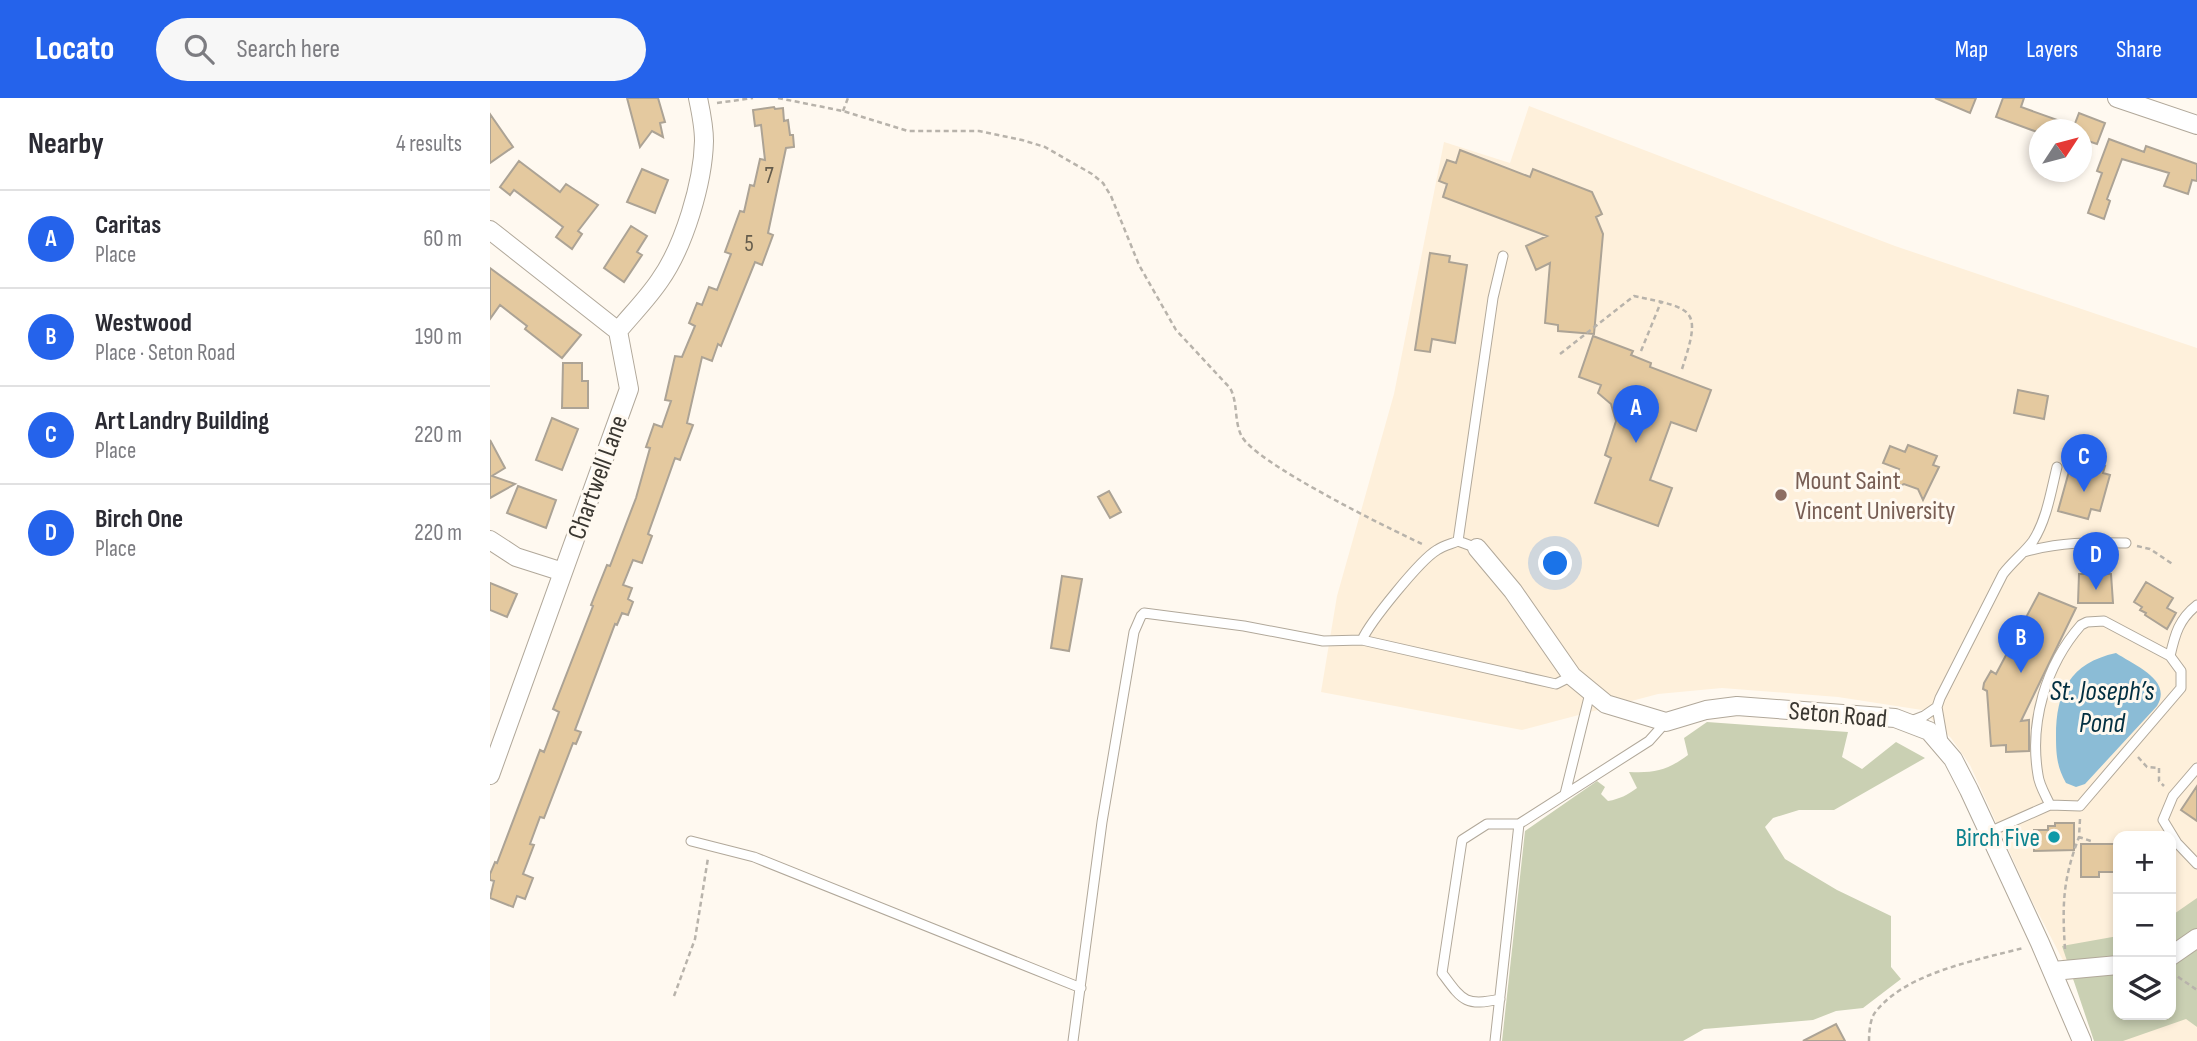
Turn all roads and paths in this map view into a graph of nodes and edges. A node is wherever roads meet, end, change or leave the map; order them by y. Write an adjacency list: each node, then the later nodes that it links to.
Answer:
1 (753, 98): 5 (path)
2 (778, 98): 6 (path)
3 (848, 98): 6 (path)
4 (2117, 98): 7 (street)
5 (699, 102): 11 (street)
6 (843, 111): 20 (path)
7 (2197, 125)
8 (490, 230): 11 (street)
9 (1503, 256): 17 (lane)
10 (1661, 302): 12 (path); 13 (path); 14 (path)
11 (618, 331): 23 (street, Chartwell Lane)
12 (1641, 351)
13 (1560, 354)
14 (1682, 369)
15 (2057, 467): 21 (lane)
16 (490, 540): 23 (street)
17 (1458, 541): 19 (lane); 20 (lane)
18 (2126, 543): 21 (lane); 22 (path)
19 (1477, 548): 27 (street)
20 (1435, 550): 25 (lane)
21 (2024, 552): 29 (lane)
22 (2174, 565)
23 (563, 572): 35 (street, Chartwell Lane)
24 (2197, 606): 26 (lane)
25 (1362, 640): 27 (lane); 54 (lane)
26 (2170, 656): 32 (lane); 38 (lane)
27 (1572, 676): 28 (street)
28 (1590, 693): 30 (street); 36 (lane)
29 (1937, 707): 31 (lane); 33 (lane)
30 (1666, 722): 31 (street, Seton Road); 36 (lane)
31 (1909, 722): 33 (street, Seton Road)
32 (2129, 746): 37 (path); 39 (lane)
33 (1944, 748): 41 (street, Seton Road)
34 (2197, 768): 37 (lane)
35 (490, 775)
36 (1565, 794): 40 (lane)
37 (2173, 796): 46 (lane)
38 (2050, 805): 39 (lane); 41 (lane)
39 (2080, 806): 42 (path)
40 (1519, 824): 57 (lane); 57 (lane)
41 (1989, 832): 48 (street, Seton Road)
42 (2080, 836): 44 (path); 49 (path)
43 (691, 841): 45 (lane)
44 (2094, 842)
45 (710, 846): 54 (lane); 56 (path)
46 (2197, 864)
47 (2197, 938): 50 (street)
48 (2040, 943): 52 (street, Seton Road); 60 (path)
49 (2065, 949)
50 (2176, 953)
51 (2113, 965): 52 (street)
52 (2053, 971): 61 (street, Seton Road)
53 (2176, 975): 55 (path)
54 (1081, 988): 58 (lane)
55 (2197, 990)
56 (674, 996)
57 (1500, 999): 59 (lane)
58 (1073, 1041)
59 (1495, 1041)
60 (1869, 1041)
61 (2082, 1041)

